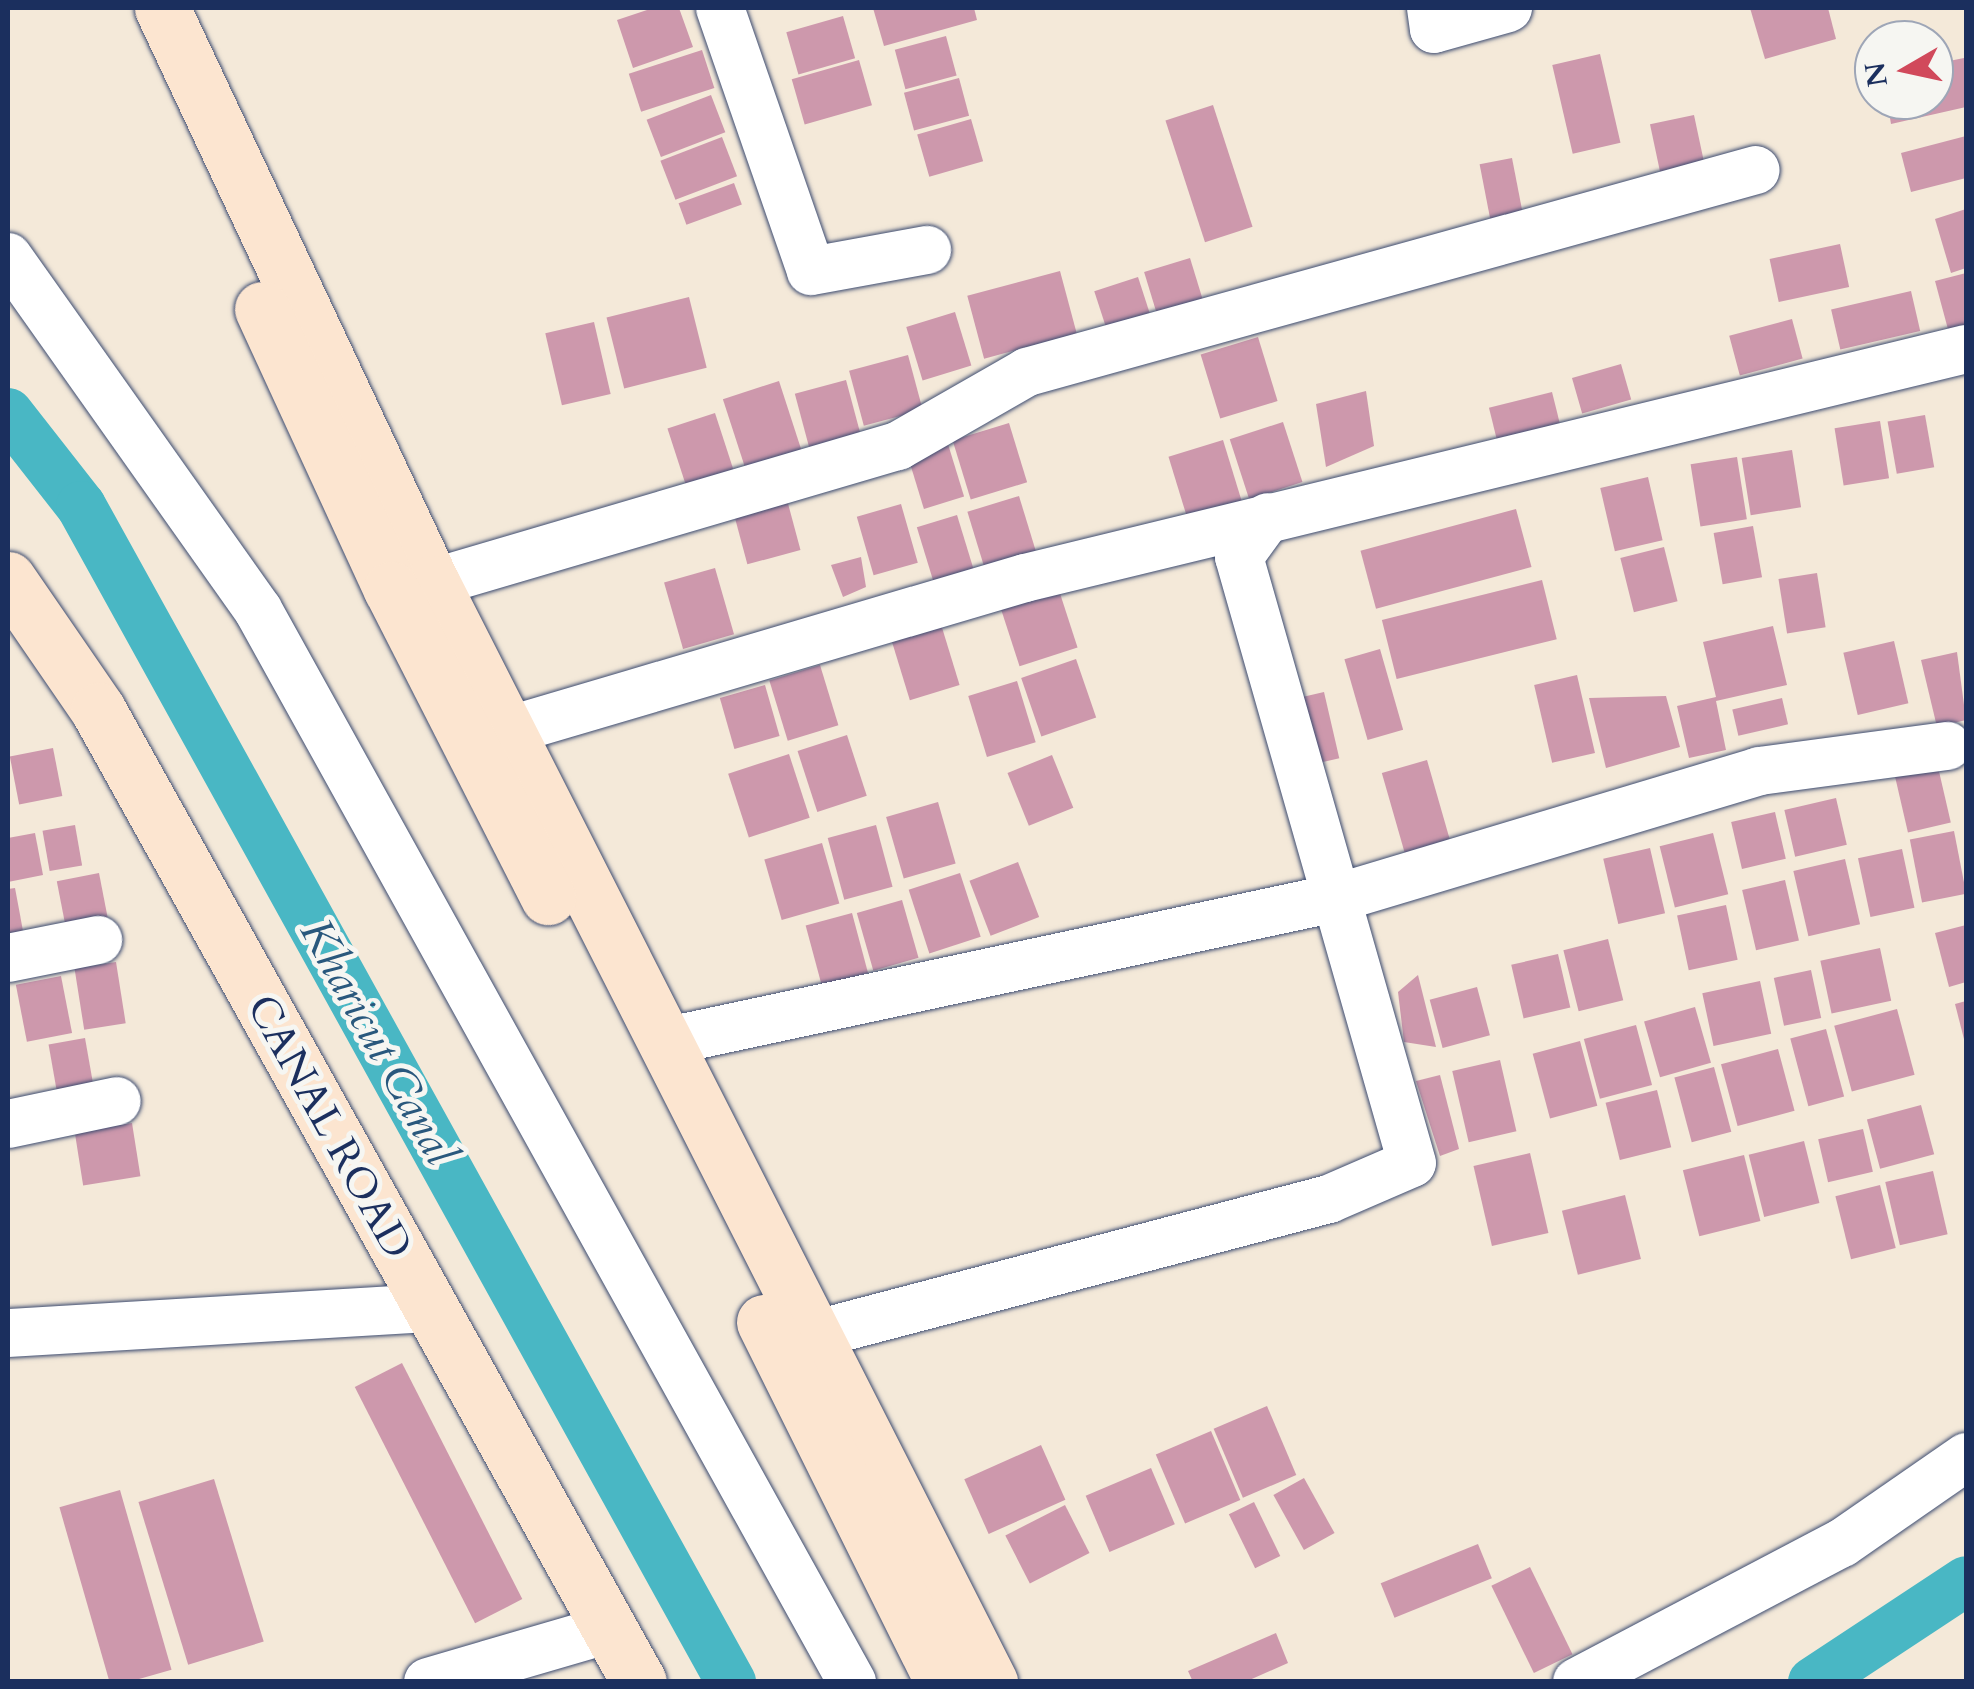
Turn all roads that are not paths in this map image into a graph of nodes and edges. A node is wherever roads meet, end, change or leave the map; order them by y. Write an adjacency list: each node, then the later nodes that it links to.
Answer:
1 (122, 8): 29 (main road)
2 (162, 8): 11 (main road)
3 (720, 8): 7 (street)
4 (1430, 8): 5 (street)
5 (1508, 8)
6 (1756, 170): 11 (street)
7 (927, 250)
8 (8, 257): 28 (street)
9 (1966, 349): 10 (street)
10 (1268, 517): 13 (street); 15 (street)
11 (432, 583): 13 (main road)
12 (14, 600): 21 (main road, CANAL ROAD)
13 (508, 731): 18 (main road)
14 (1948, 746): 15 (street)
15 (1340, 897): 18 (street); 23 (street)
16 (98, 940): 17 (street)
17 (8, 958)
18 (664, 1042): 23 (main road)
19 (118, 1101): 20 (street)
20 (8, 1124)
21 (429, 1308): 22 (street); 25 (main road, CANAL ROAD)
22 (8, 1333)
23 (813, 1336): 30 (main road)
24 (1966, 1457): 31 (street)
25 (609, 1629): 26 (street); 27 (main road, CANAL ROAD)
26 (428, 1682)
27 (639, 1682)
28 (852, 1682)
29 (943, 1682)
30 (990, 1682)
31 (1576, 1682)

